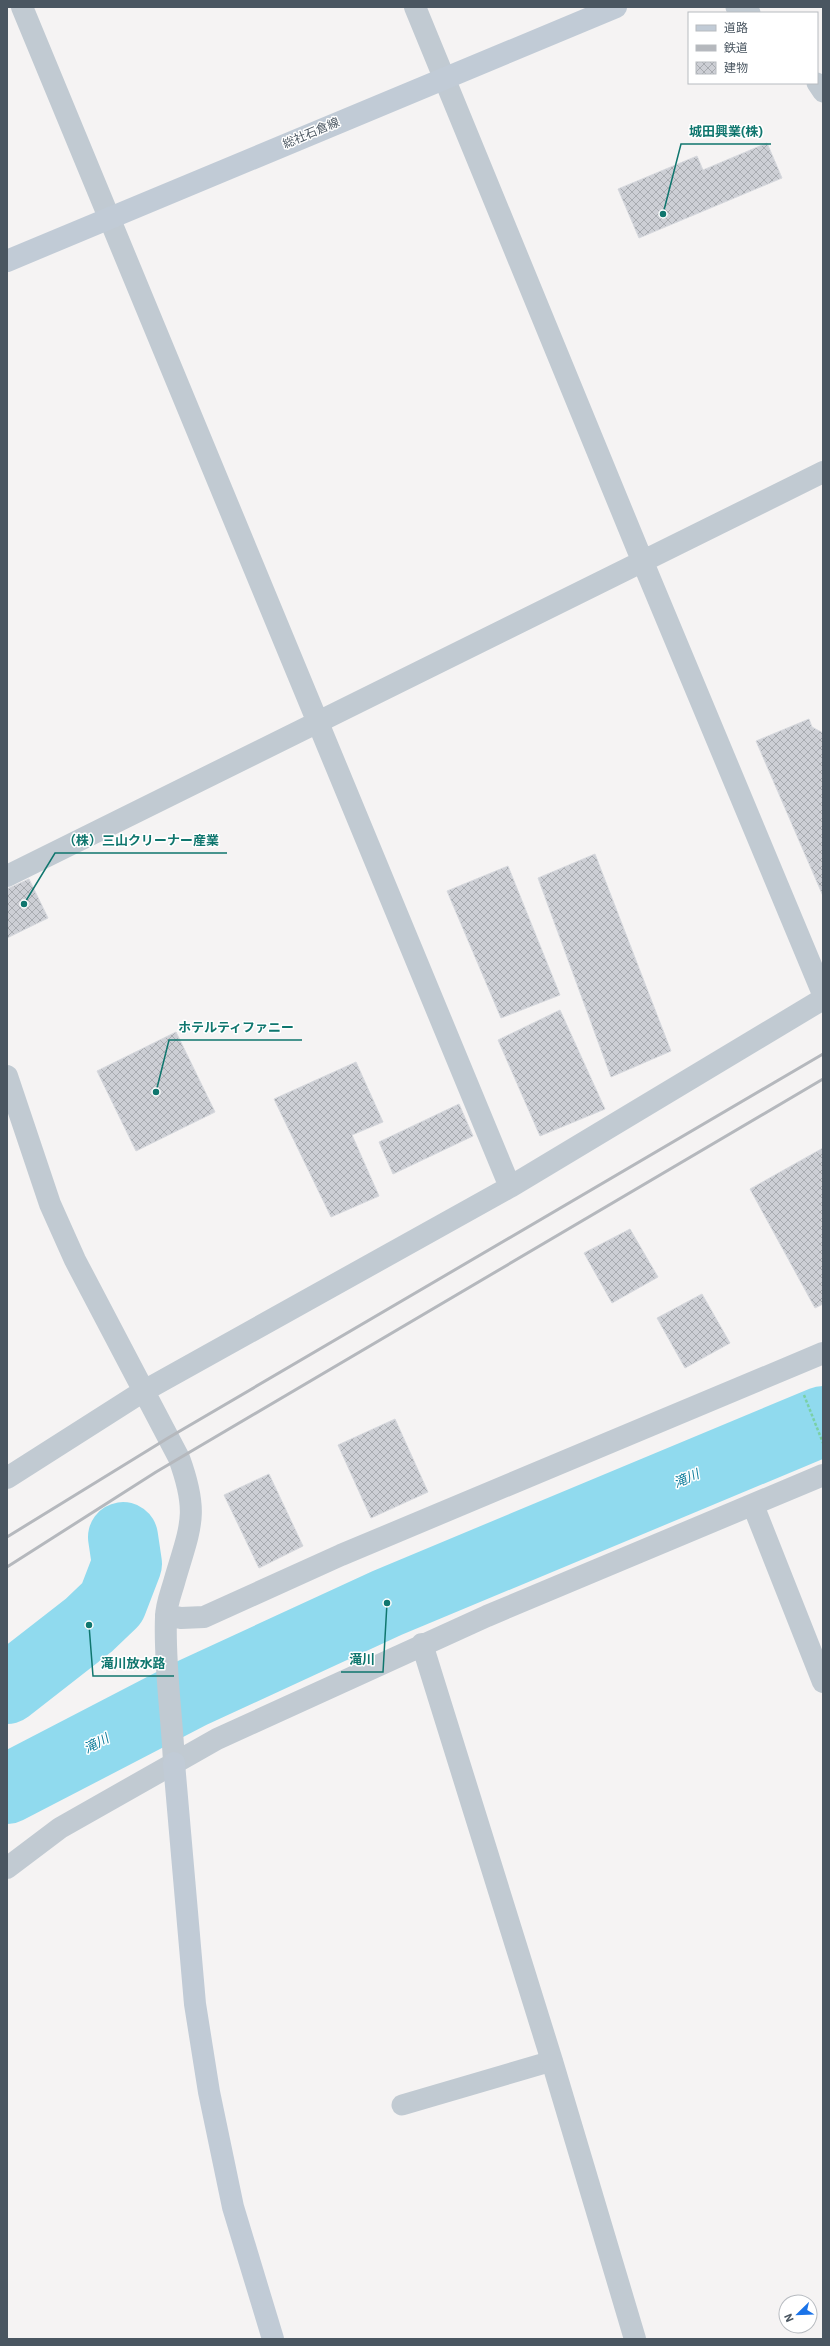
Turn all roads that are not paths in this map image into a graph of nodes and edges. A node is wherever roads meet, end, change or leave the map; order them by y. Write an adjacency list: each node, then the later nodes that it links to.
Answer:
1 (22, 7): 7 (street)
2 (415, 7): 6 (street)
3 (616, 7): 6 (main road, 総社石倉線)
4 (736, 7): 5 (lane)
5 (748, 12)
6 (444, 78): 7 (main road, 総社石倉線); 10 (street)
7 (110, 217): 8 (main road, 総社石倉線); 11 (street)
8 (7, 261)
9 (823, 472): 10 (street)
10 (642, 560): 11 (street); 13 (street)
11 (317, 723): 12 (street); 16 (street)
12 (7, 876)
13 (823, 994)
14 (823, 998): 16 (street)
15 (7, 1076): 18 (street)
16 (510, 1187): 18 (street)
17 (823, 1352): 22 (street)
18 (142, 1392): 20 (street); 22 (street)
19 (823, 1475): 21 (street)
20 (7, 1478)
21 (753, 1505): 23 (street); 24 (street)
22 (166, 1615): 25 (street)
23 (422, 1644): 25 (street); 27 (street)
24 (823, 1682)
25 (174, 1754): 26 (street); 29 (main road)
26 (7, 1868)
27 (552, 2061): 28 (lane); 30 (street)
28 (402, 2105)
29 (273, 2339)
30 (635, 2339)

